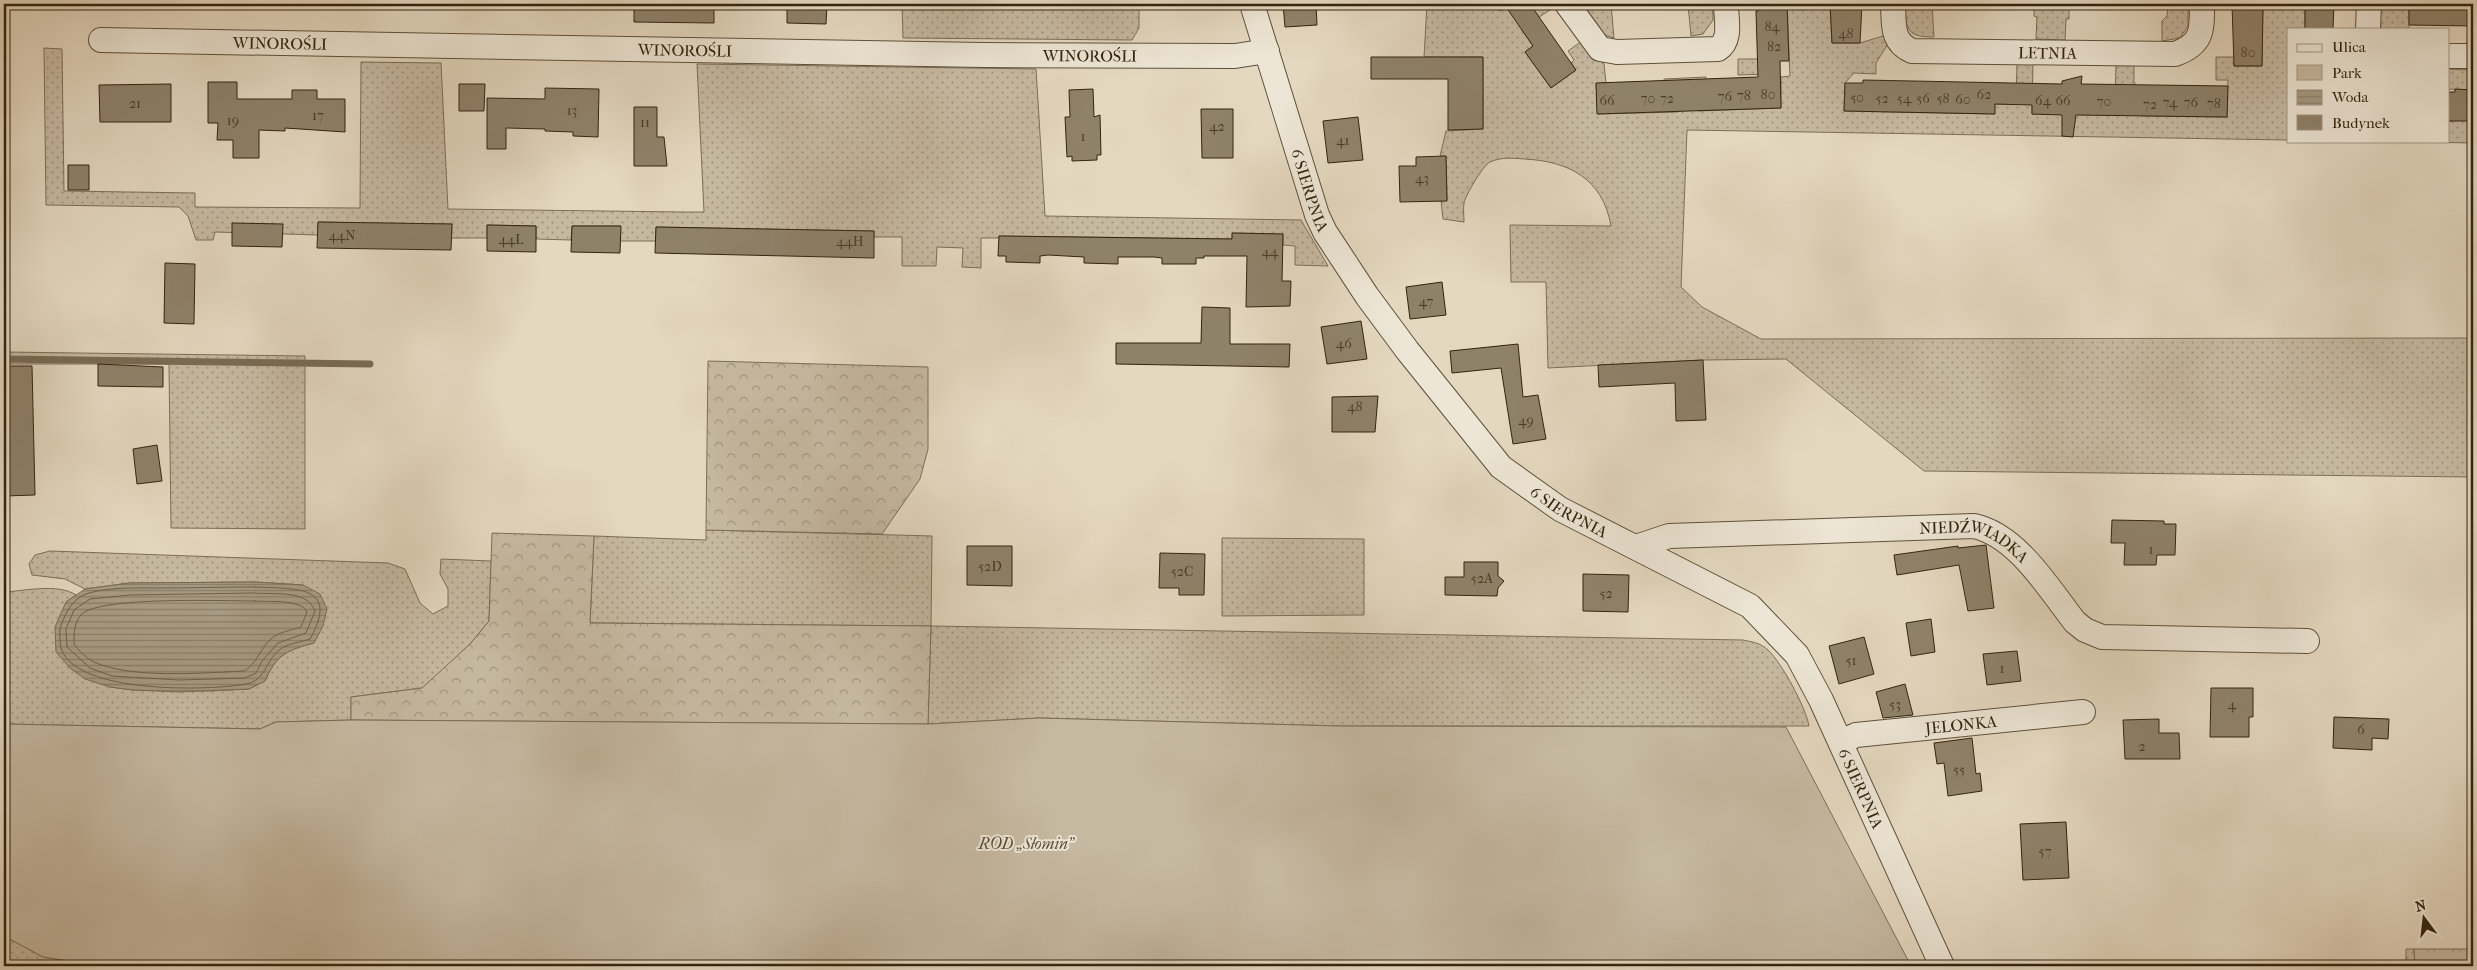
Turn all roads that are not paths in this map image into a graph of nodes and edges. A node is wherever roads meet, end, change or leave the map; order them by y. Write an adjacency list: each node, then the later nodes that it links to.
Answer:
1 (1252, 4): 9 (street, 6 SIERPNIA)
2 (1567, 4): 3 (street)
3 (1726, 4)
4 (1893, 4): 5 (street, LETNIA)
5 (2202, 4)
6 (2369, 4): 7 (street)
7 (2368, 28)
8 (101, 40): 9 (street, WINOROŚLI)
9 (1267, 51): 12 (street, 6 SIERPNIA)
10 (2450, 56): 11 (street)
11 (2473, 56)
12 (1636, 547): 13 (street, NIEDŹWIADKA); 15 (street, 6 SIERPNIA)
13 (2307, 641)
14 (2083, 712): 15 (street, JELONKA)
15 (1841, 742): 16 (street, 6 SIERPNIA)
16 (1942, 966)

